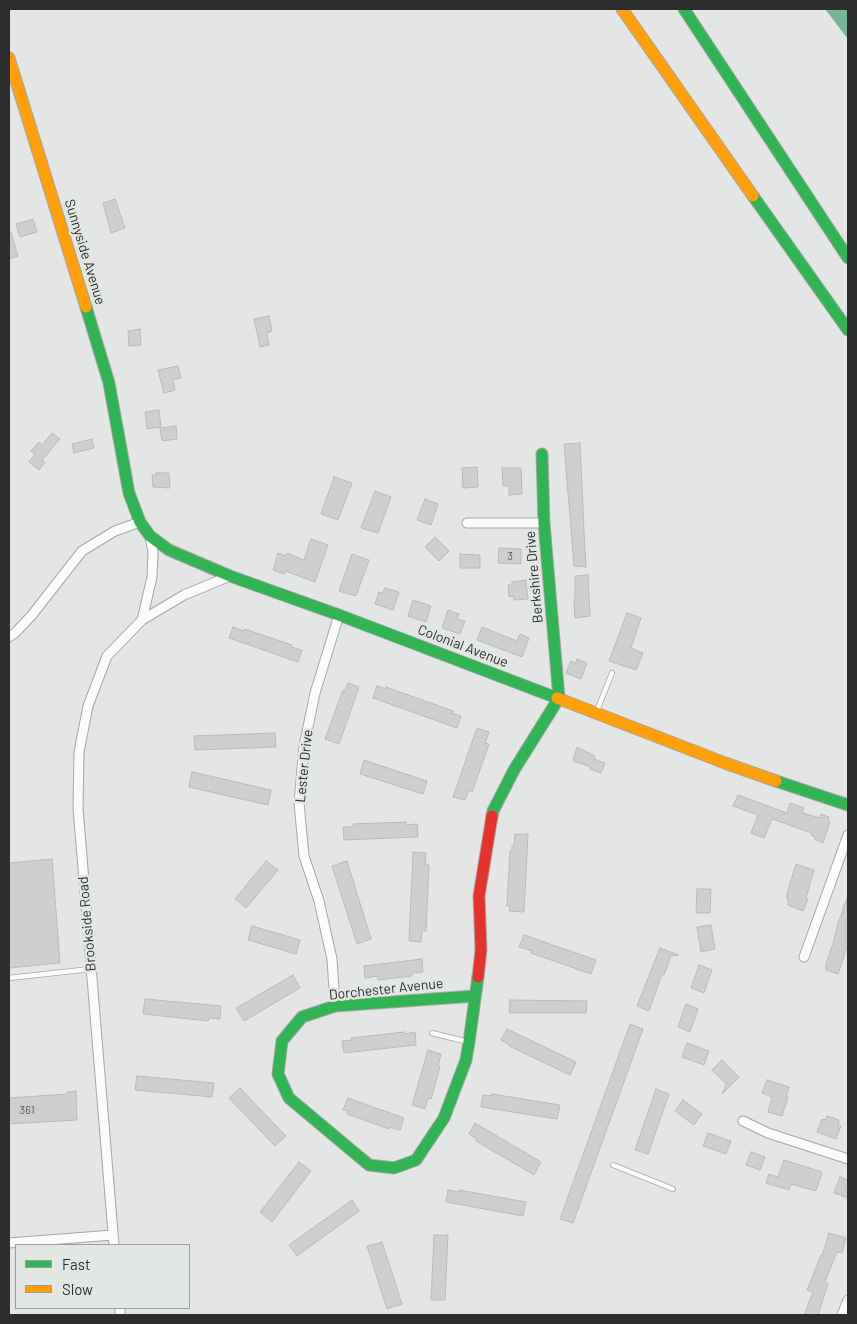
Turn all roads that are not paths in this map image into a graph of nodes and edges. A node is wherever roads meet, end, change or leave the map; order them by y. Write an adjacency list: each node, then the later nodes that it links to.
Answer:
1 (622, 9): 4 (main road)
2 (684, 9): 5 (main road)
3 (9, 58): 9 (main road, Sunnyside Avenue)
4 (790, 250): 6 (main road); 7 (main road)
5 (848, 258)
6 (848, 330)
7 (848, 342)
8 (542, 454): 12 (main road, Berkshire Drive)
9 (122, 458): 10 (main road, Colonial Avenue)
10 (140, 522): 13 (main road, Colonial Avenue); 17 (street)
11 (467, 523): 12 (street)
12 (544, 523): 19 (main road, Berkshire Drive)
13 (150, 536): 14 (main road, Colonial Avenue); 16 (street)
14 (230, 576): 15 (main road, Colonial Avenue); 16 (street, Brookside Road)
15 (339, 615): 19 (main road, Colonial Avenue); 27 (street, Lester Drive)
16 (142, 620): 24 (street, Brookside Road)
17 (9, 636)
18 (612, 673): 20 (lane)
19 (559, 698): 20 (main road, Colonial Avenue); 26 (main road, Dorchester Avenue)
20 (596, 712): 21 (main road, Colonial Avenue)
21 (848, 806)
22 (848, 835): 23 (street)
23 (804, 958)
24 (91, 969): 25 (lane); 34 (street, Brookside Road)
25 (9, 978)
26 (475, 996): 27 (main road, Dorchester Avenue); 29 (main road, Dorchester Avenue)
27 (335, 1006): 29 (main road, Dorchester Avenue)
28 (432, 1033): 29 (lane)
29 (469, 1042)
30 (743, 1121): 31 (street)
31 (848, 1159)
32 (613, 1165): 33 (lane)
33 (673, 1189)
34 (112, 1235): 35 (street); 36 (street, Brookside Road)
35 (9, 1243)
36 (114, 1244)
37 (848, 1300): 38 (street)
38 (842, 1315)

